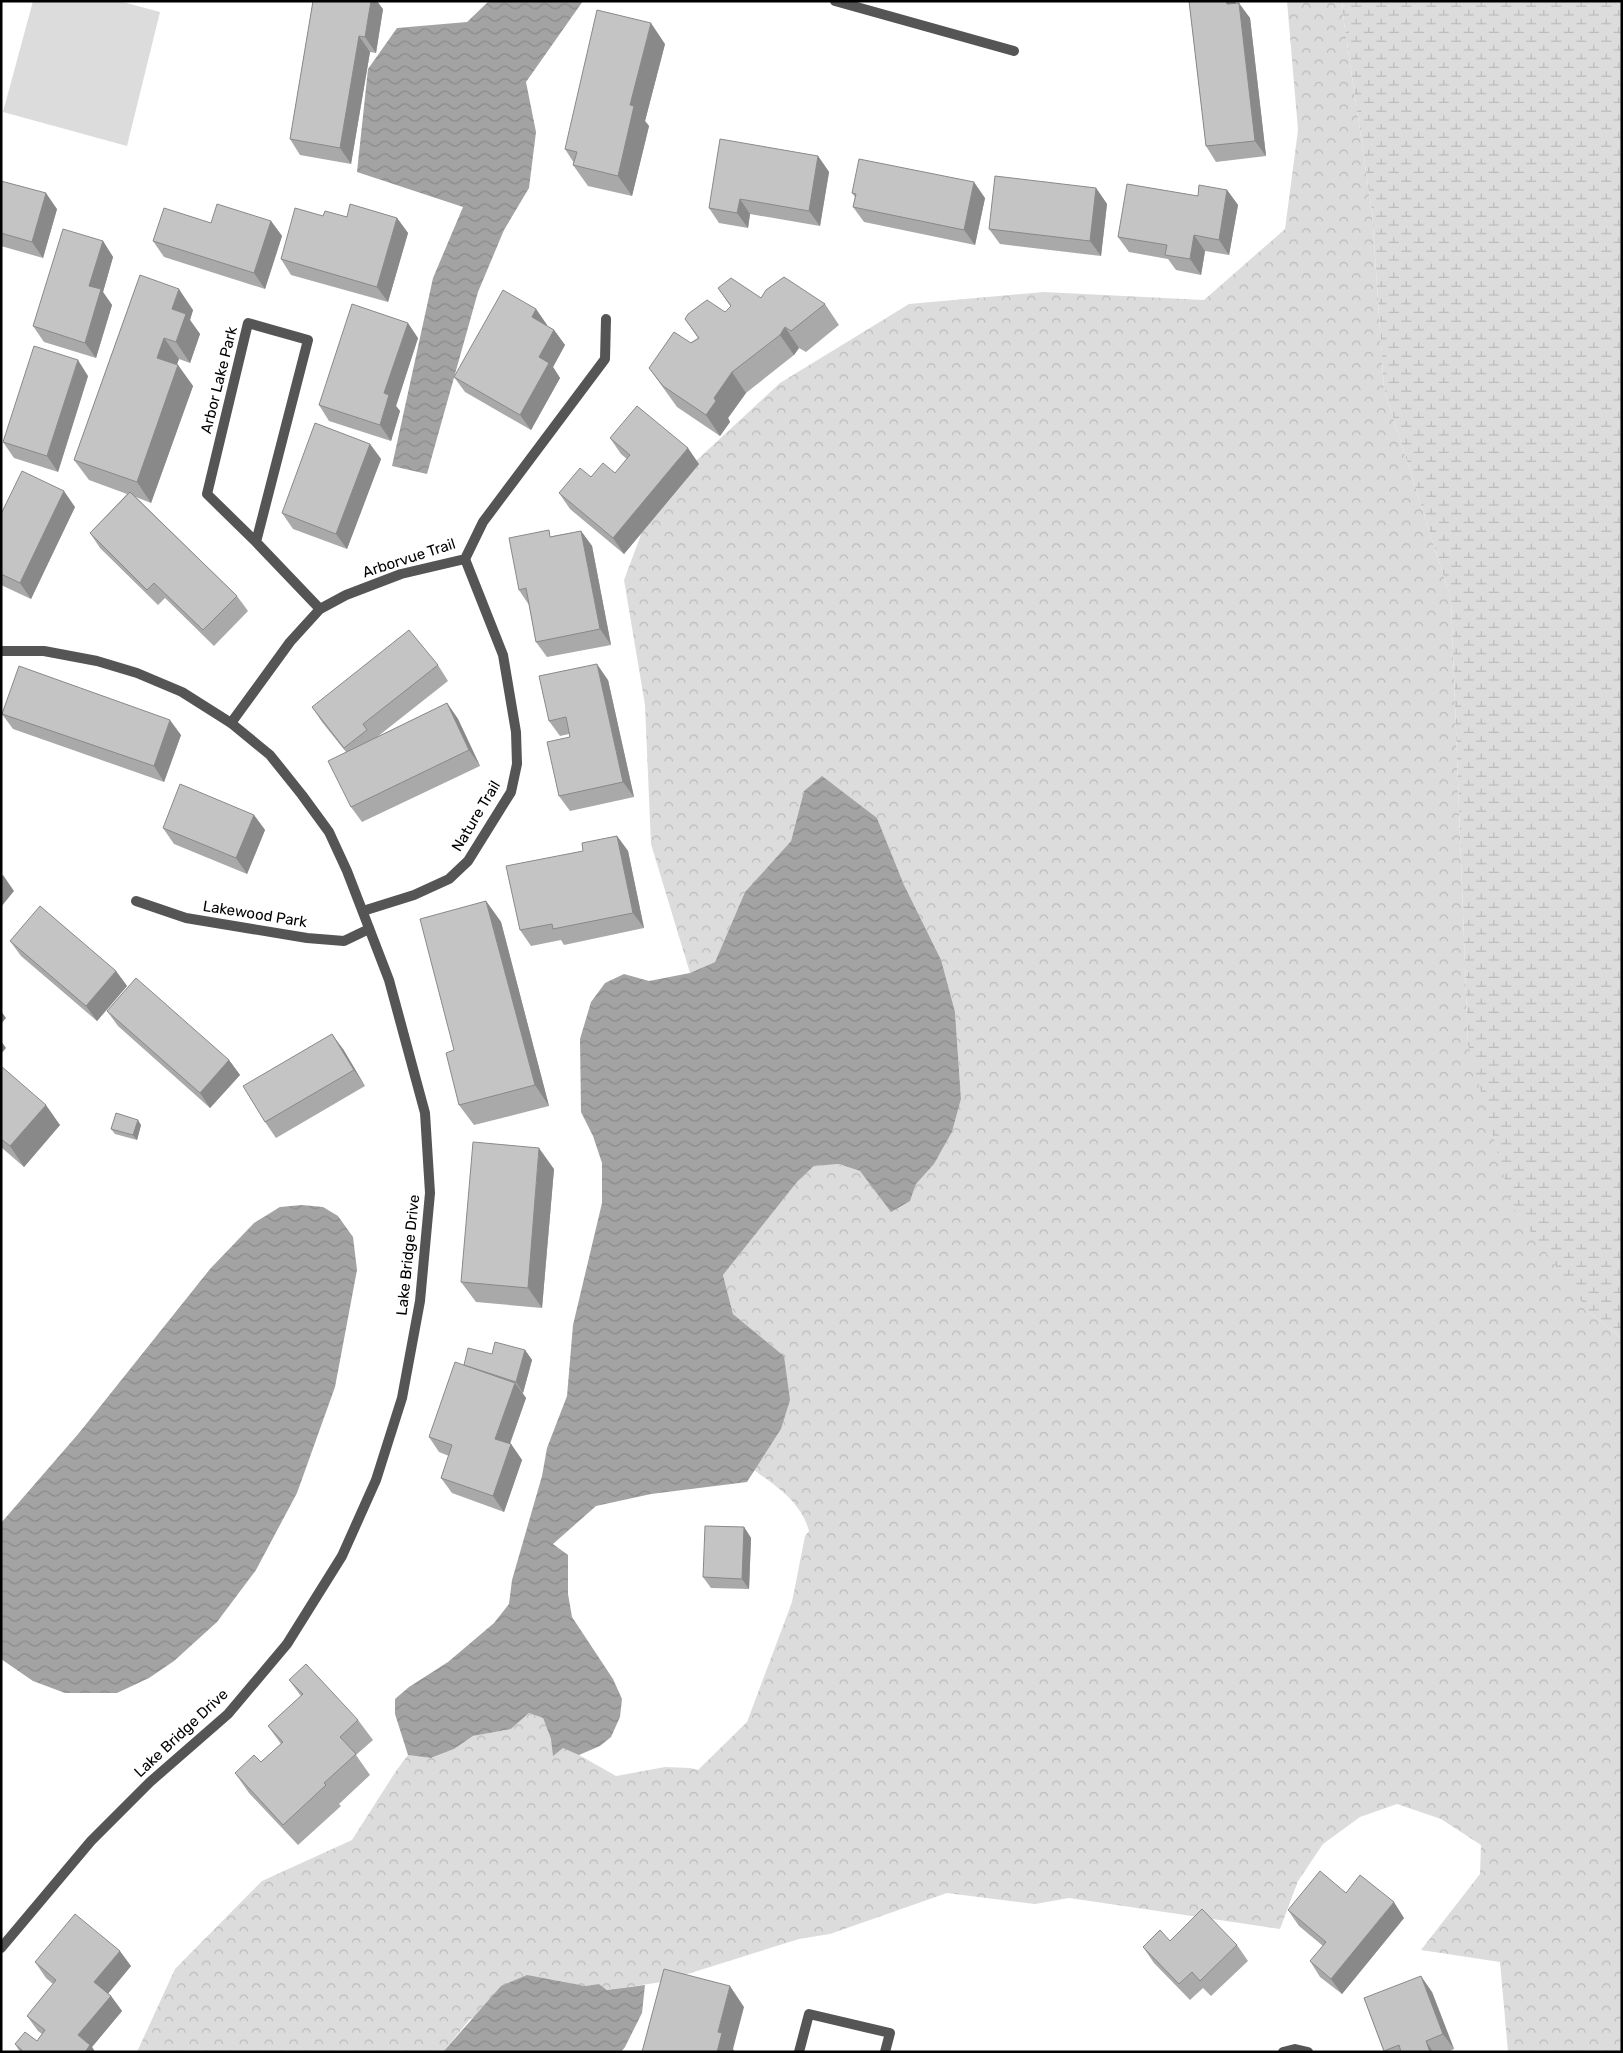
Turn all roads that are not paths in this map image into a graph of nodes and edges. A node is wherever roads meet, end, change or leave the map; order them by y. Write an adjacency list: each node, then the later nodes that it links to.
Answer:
1 (835, 1): 2 (street)
2 (1014, 51)
3 (606, 318): 5 (street, Arborvue Trail)
4 (256, 542): 4 (street, Arbor Lake Park); 6 (street, Arbor Lake Park)
5 (465, 558): 6 (street, Arborvue Trail); 10 (street, Nature Trail)
6 (320, 609): 8 (street, Arborvue Trail)
7 (1, 651): 8 (street, Lake Bridge Drive)
8 (231, 723): 10 (street, Lake Bridge Drive)
9 (136, 901): 11 (street, Lakewood Park)
10 (363, 911): 11 (street, Lake Bridge Drive)
11 (369, 928): 12 (street, Lake Bridge Drive)
12 (1, 1948)
13 (799, 2052): 14 (street)
14 (885, 2052)
15 (1283, 2052): 16 (street)
16 (1308, 2052)

